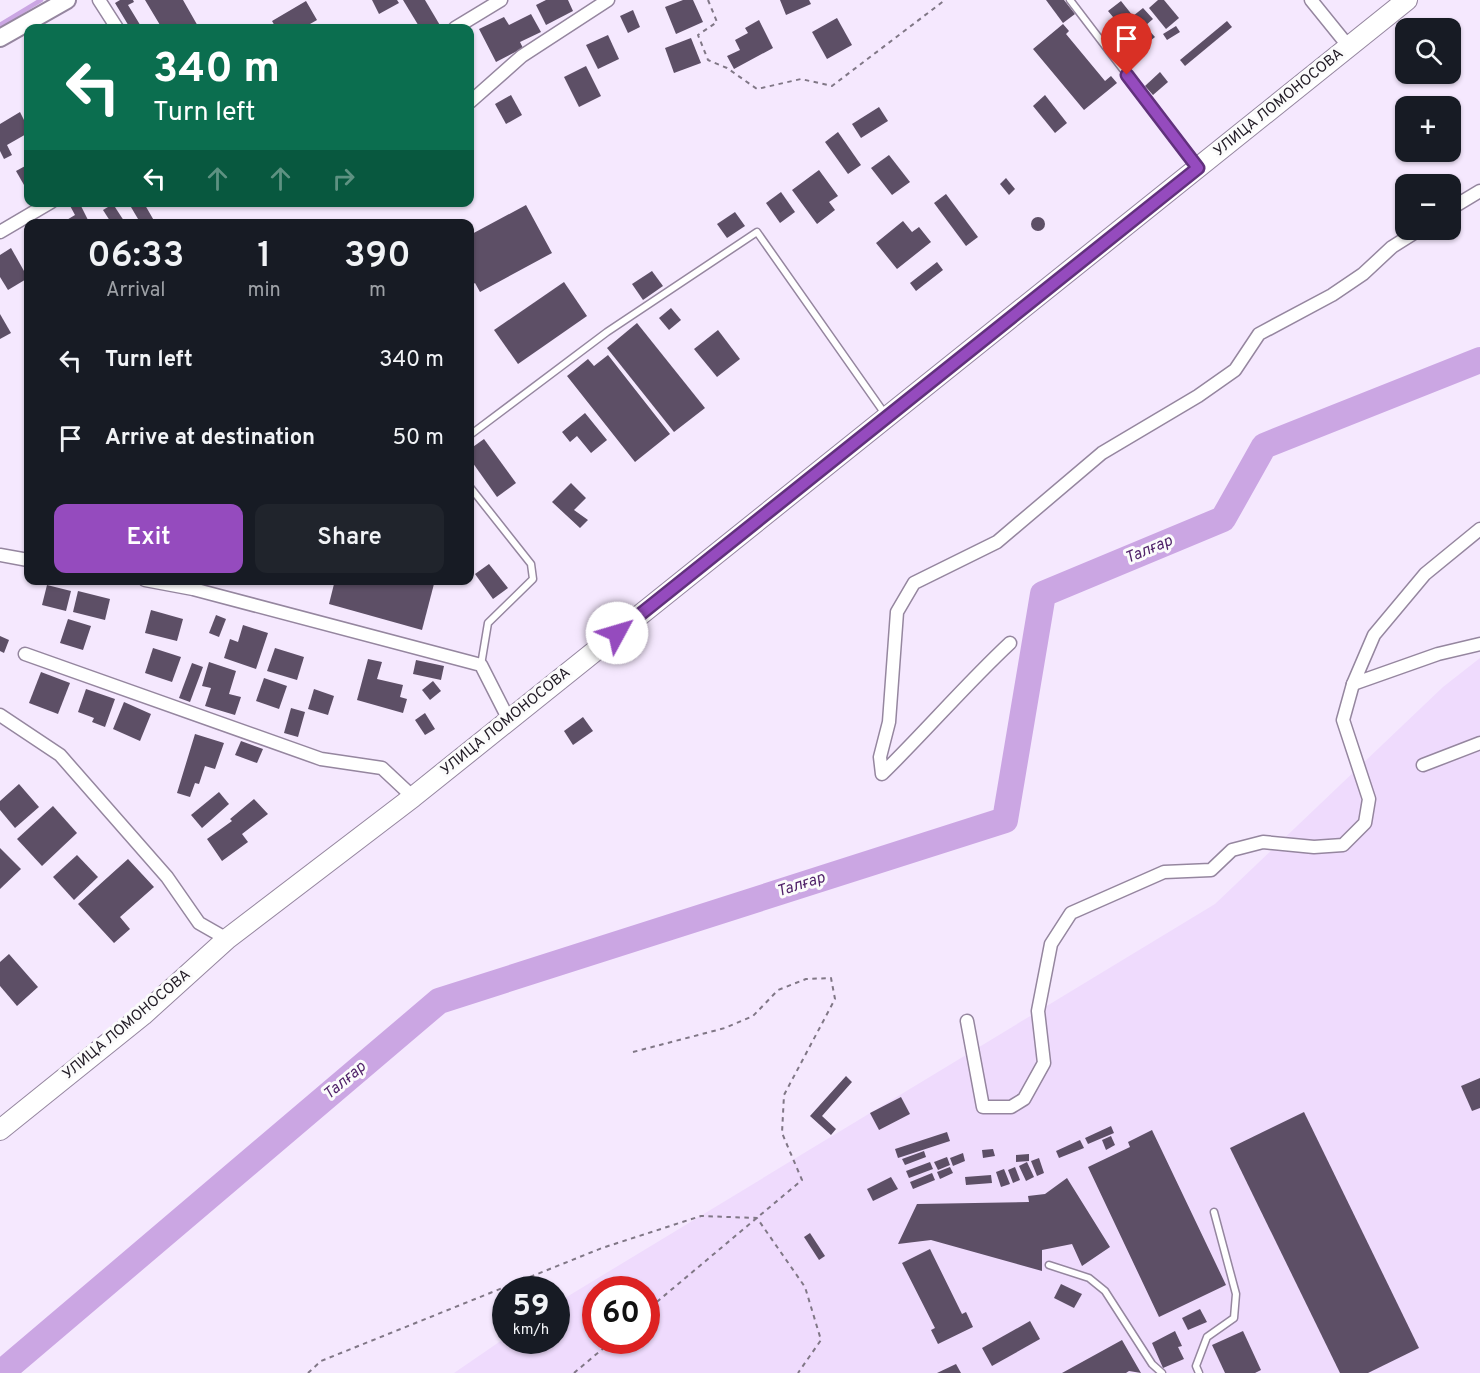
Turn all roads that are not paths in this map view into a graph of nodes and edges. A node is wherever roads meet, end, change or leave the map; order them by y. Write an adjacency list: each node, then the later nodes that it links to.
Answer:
1 (67, 0): 8 (street)
2 (99, 0): 9 (street)
3 (501, 0): 10 (street)
4 (608, 0): 14 (street)
5 (1071, 0): 15 (lane)
6 (1311, 0): 13 (street)
7 (1407, 0): 13 (main road, УЛИЦА ЛОМОНОСОВА)
8 (26, 24)
9 (114, 24)
10 (462, 24)
11 (24, 25): 12 (street)
12 (0, 39)
13 (1349, 47): 15 (main road, УЛИЦА ЛОМОНОСОВА)
14 (474, 98)
15 (1198, 168): 21 (main road, УЛИЦА ЛОМОНОСОВА)
16 (1480, 191): 17 (street)
17 (1461, 202)
18 (42, 207): 19 (street)
19 (0, 232)
20 (1403, 240): 28 (street)
21 (887, 417): 22 (lane); 34 (main road, УЛИЦА ЛОМОНОСОВА)
22 (474, 432)
23 (474, 492): 31 (lane)
24 (1480, 529): 32 (street)
25 (0, 555): 26 (street)
26 (24, 559)
27 (172, 585): 31 (street)
28 (1010, 643)
29 (1480, 644): 32 (street)
30 (25, 654): 37 (street)
31 (481, 665): 34 (street)
32 (1353, 684): 39 (street)
33 (0, 716): 38 (street)
34 (509, 720): 37 (main road, УЛИЦА ЛОМОНОСОВА)
35 (1480, 743): 36 (street)
36 (1423, 765)
37 (413, 797): 38 (main road, УЛИЦА ЛОМОНОСОВА)
38 (227, 939): 40 (main road, УЛИЦА ЛОМОНОСОВА)
39 (967, 1021)
40 (0, 1130)
41 (1214, 1212): 44 (lane)
42 (1049, 1265): 43 (lane)
43 (1162, 1373)
44 (1199, 1373)

